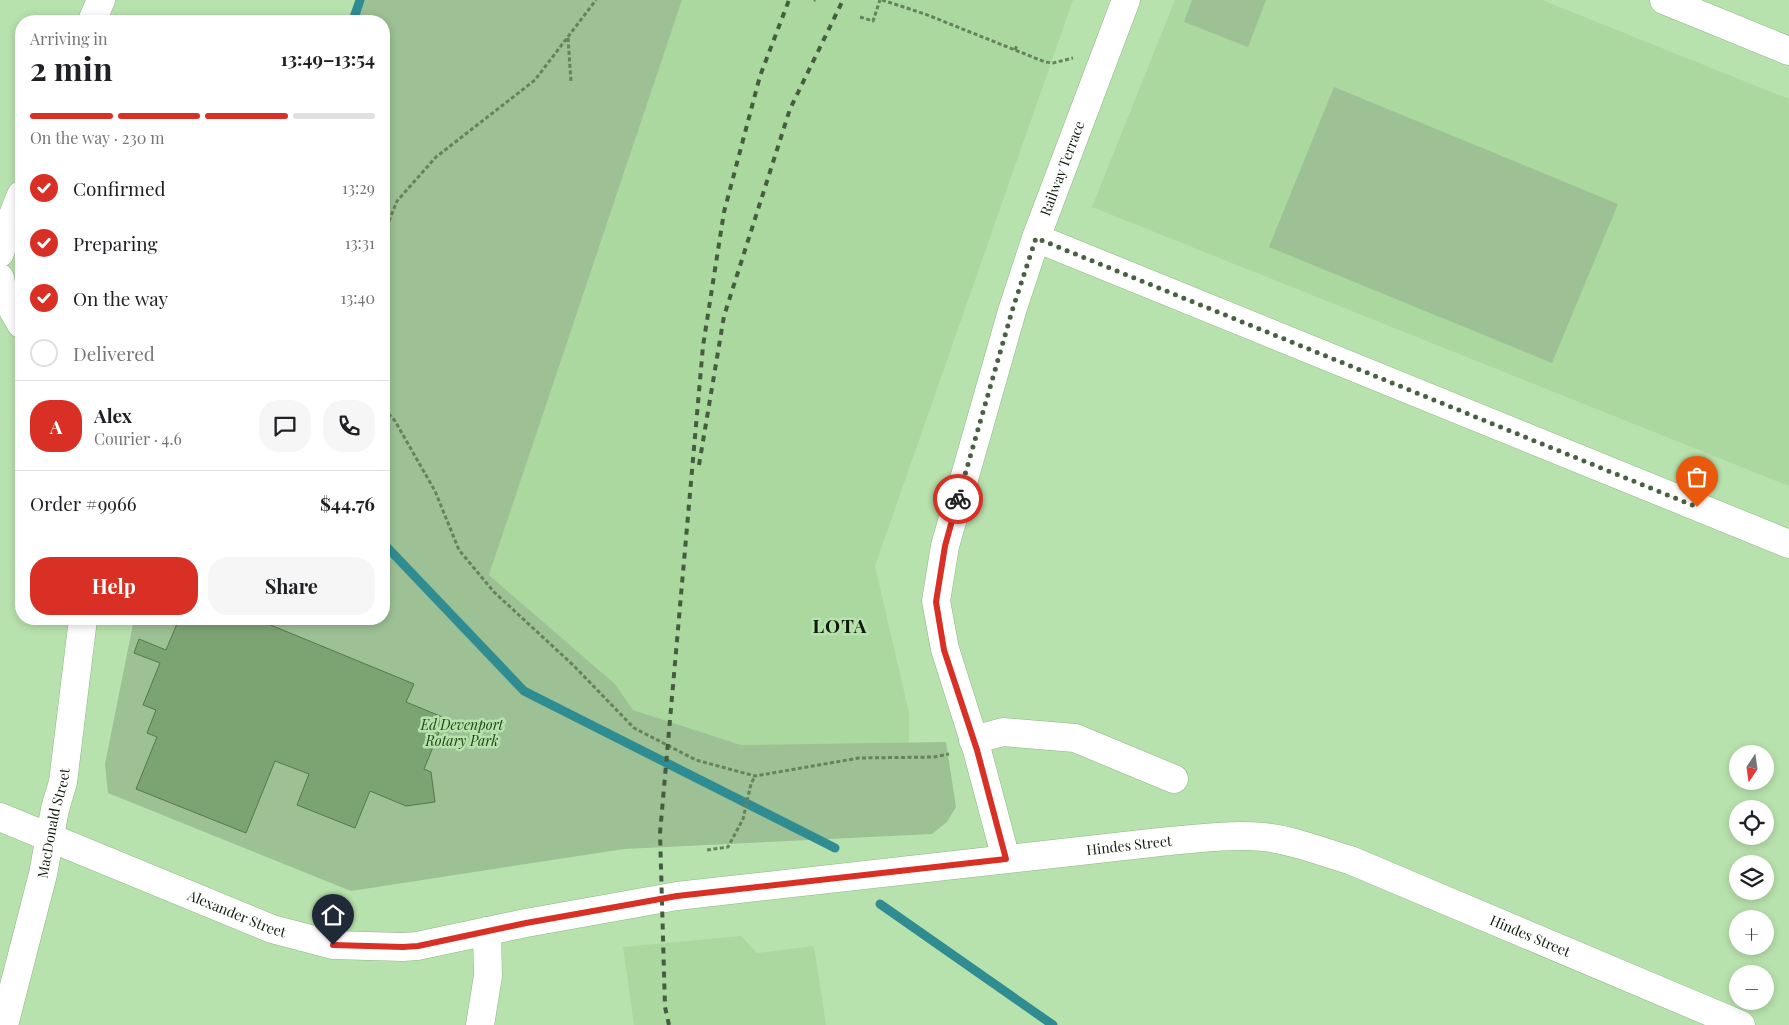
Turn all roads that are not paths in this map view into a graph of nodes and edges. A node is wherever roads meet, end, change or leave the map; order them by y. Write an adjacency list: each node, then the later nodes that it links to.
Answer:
1 (101, 0): 4 (street)
2 (1126, 0): 7 (street, Railway Terrace)
3 (1664, 0): 5 (street)
4 (95, 15)
5 (1789, 51)
6 (15, 212): 8 (street)
7 (1036, 238): 11 (street); 13 (street, Railway Terrace)
8 (0, 253)
9 (1, 288): 10 (street)
10 (15, 313)
11 (1789, 544)
12 (82, 625): 16 (street, MacDonald Street)
13 (975, 745): 14 (street); 17 (street, Railway Terrace)
14 (1174, 779)
15 (0, 817): 16 (street, Alexander Street)
16 (50, 838): 18 (street, Alexander Street); 19 (street, MacDonald Street)
17 (1006, 859): 18 (street, Hindes Street); 21 (street, Hindes Street)
18 (487, 931): 20 (street)
19 (4, 1025)
20 (481, 1025)
21 (1741, 1025)

